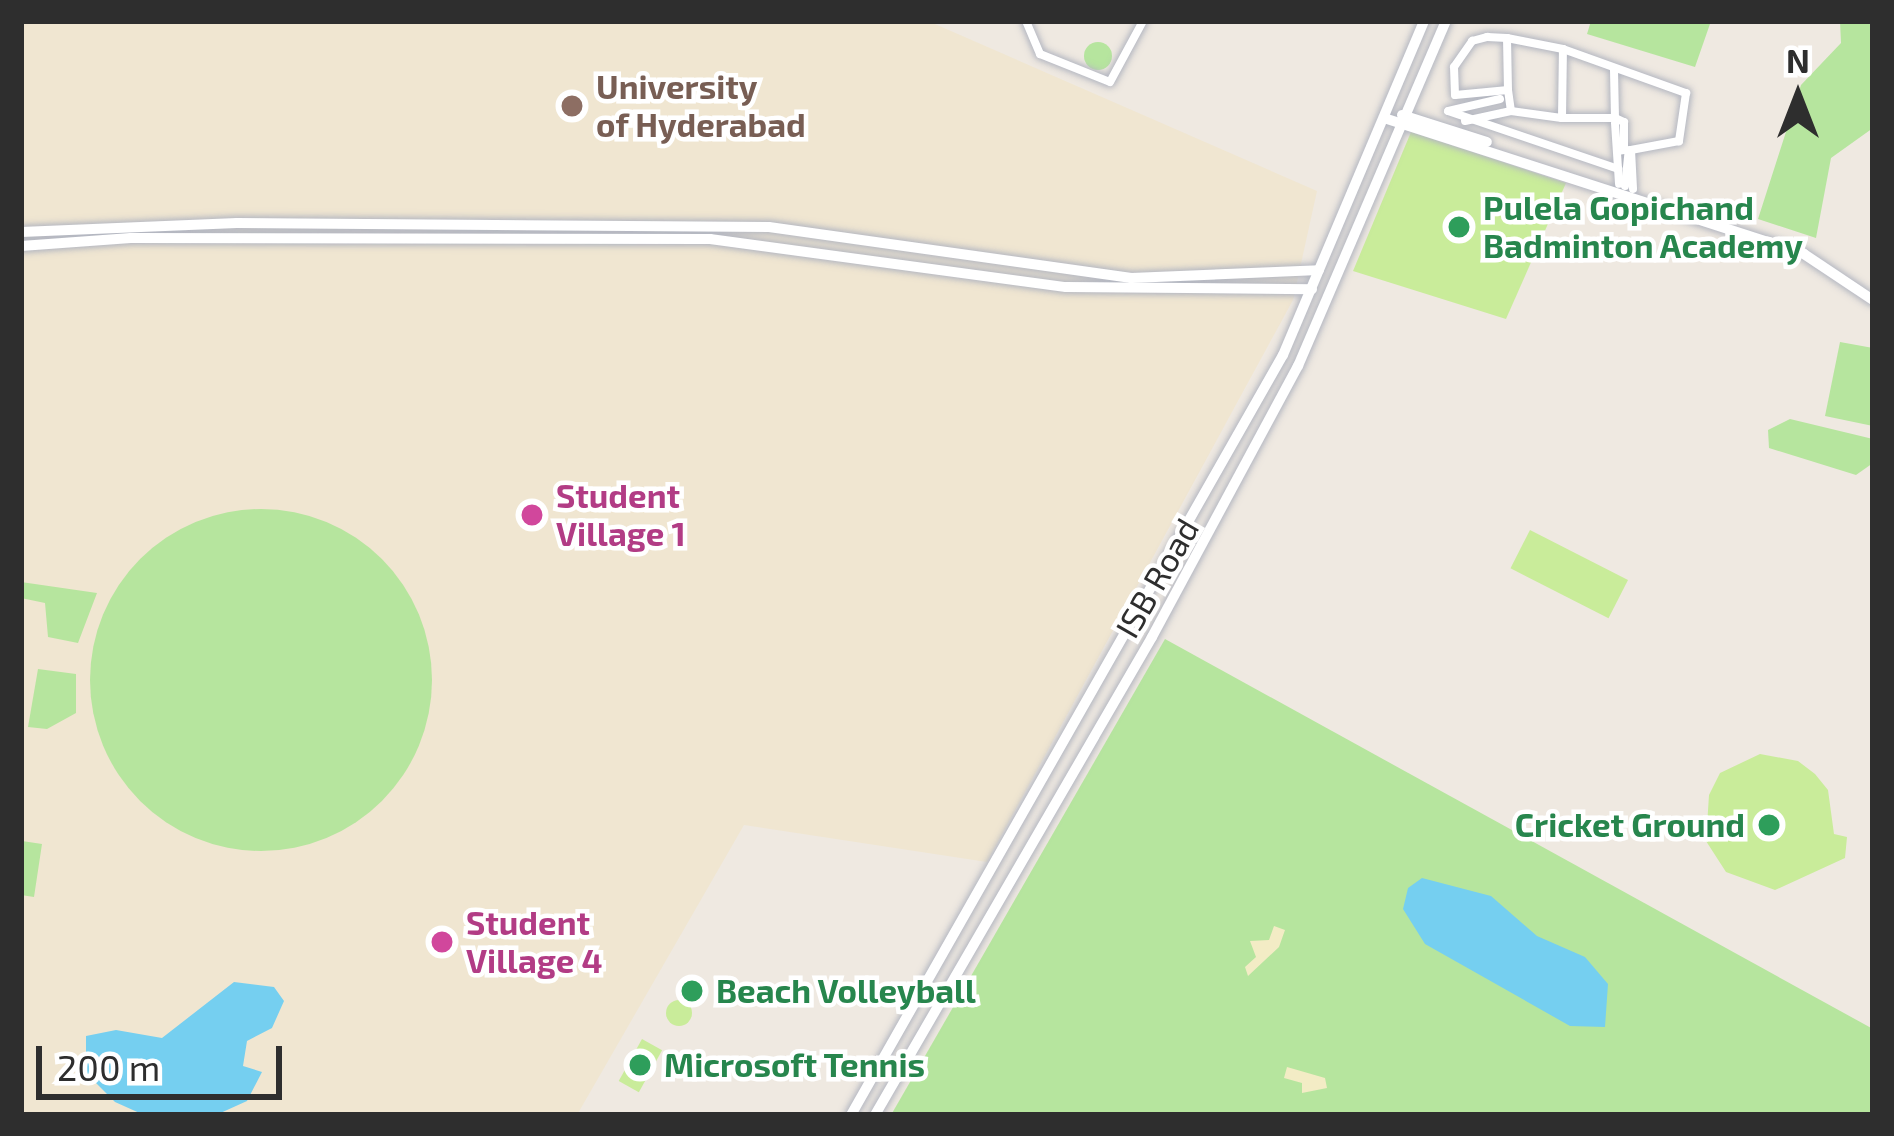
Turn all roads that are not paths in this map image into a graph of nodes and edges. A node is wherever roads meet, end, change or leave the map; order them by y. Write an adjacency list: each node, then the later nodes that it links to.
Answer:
1 (1026, 21): 2 (street)
2 (1143, 21)
3 (1424, 21): 11 (street, ISB Road)
4 (1446, 21): 13 (street, ISB Road)
5 (1507, 38): 6 (street); 8 (street); 8 (street)
6 (1563, 49): 7 (street); 12 (street)
7 (1614, 70): 14 (street); 16 (street)
8 (1508, 90): 10 (street)
9 (1500, 99): 15 (street)
10 (1511, 111): 12 (street); 15 (street)
11 (1386, 115): 13 (street); 22 (street, ISB Road)
12 (1562, 118): 14 (street)
13 (1403, 120): 17 (street); 26 (street, ISB Road)
14 (1615, 120): 16 (street)
15 (1465, 121): 18 (street)
16 (1624, 150): 18 (street); 19 (street)
17 (1556, 168): 19 (street); 19 (street)
18 (1618, 169): 19 (street)
19 (1630, 189): 24 (street)
20 (21, 232): 22 (street)
21 (21, 246): 23 (street)
22 (1319, 270): 23 (street, ISB Road)
23 (1312, 289): 25 (street, ISB Road)
24 (1873, 297)
25 (851, 1115)
26 (875, 1115)

